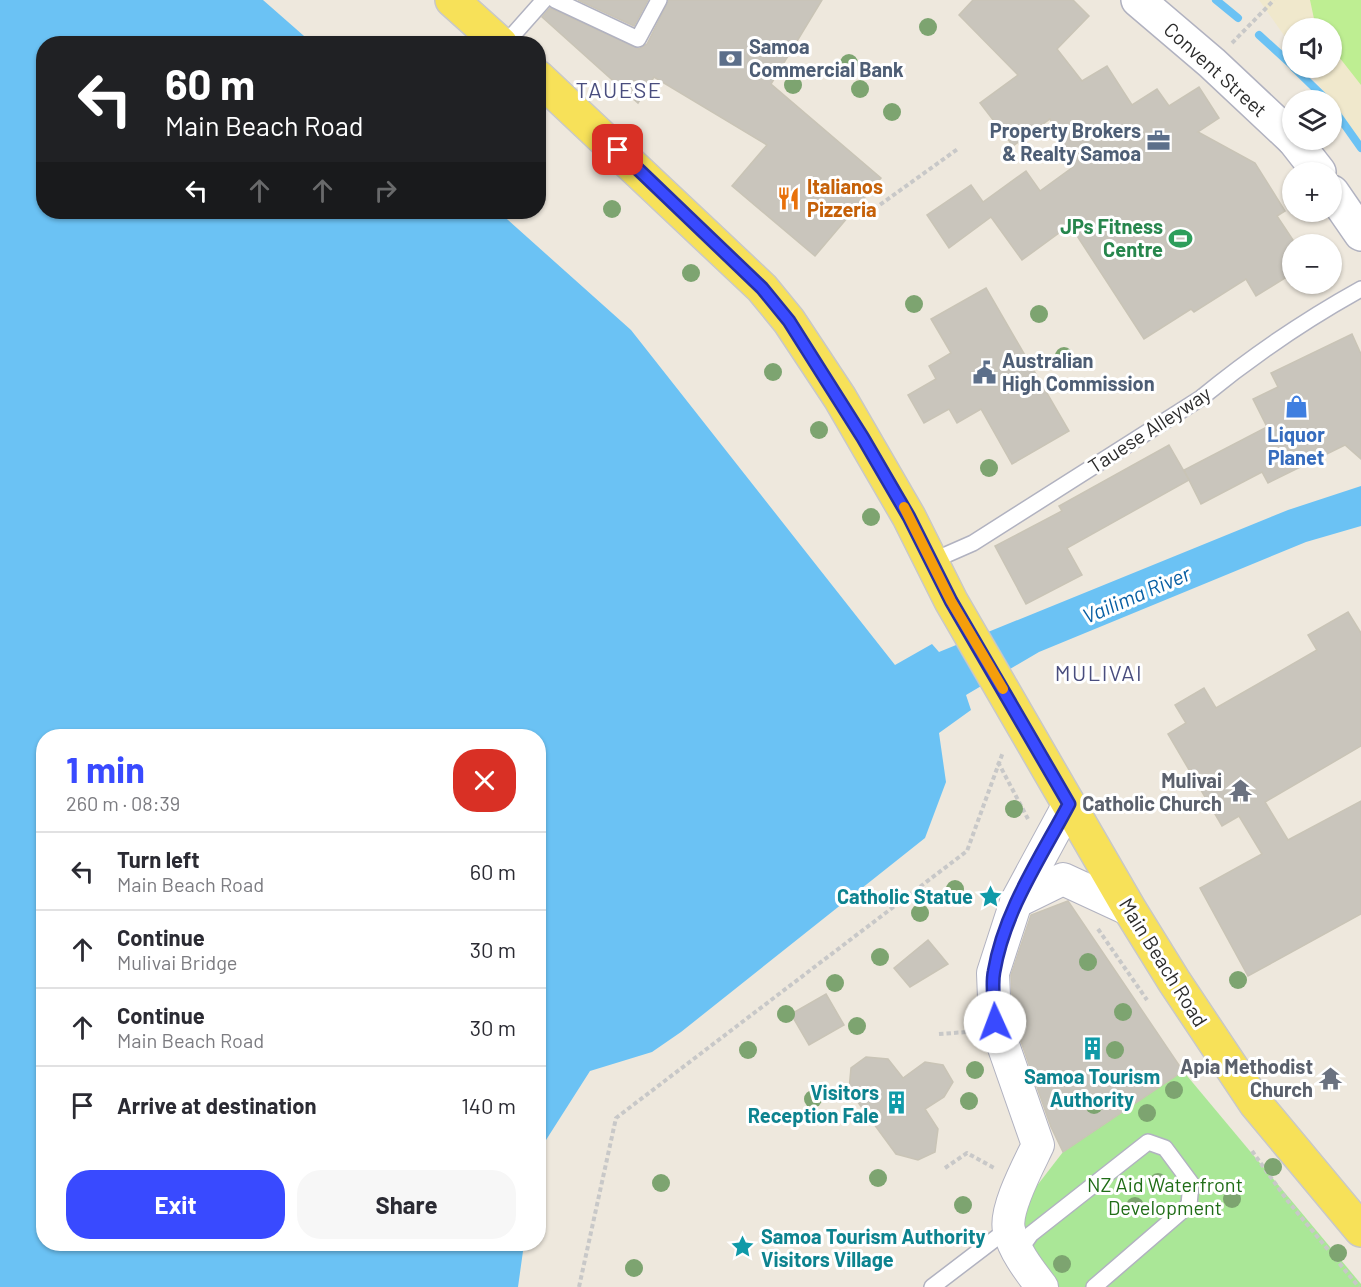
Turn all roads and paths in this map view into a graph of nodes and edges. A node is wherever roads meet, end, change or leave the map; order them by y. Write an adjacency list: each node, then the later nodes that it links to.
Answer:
1 (453, 0): 8 (main road)
2 (536, 0): 9 (lane)
3 (544, 0): 10 (lane)
4 (555, 0): 5 (lane)
5 (659, 0)
6 (1138, 0): 11 (main road, Convent Street)
7 (1274, 0): 11 (path)
8 (494, 36)
9 (508, 36)
10 (509, 36)
11 (1212, 63): 13 (main road, Convent Street)
12 (546, 85): 21 (main road)
13 (1282, 129)
14 (959, 148): 18 (path)
15 (1301, 150): 16 (main road, Convent Street)
16 (1310, 162)
17 (1342, 206): 19 (main road)
18 (874, 209)
19 (1361, 234)
20 (1361, 289): 21 (lane, Tauese Alleyway)
21 (932, 561): 22 (main road, Main Beach Road)
22 (1069, 804): 23 (street); 25 (main road, Main Beach Road)
23 (1045, 849): 24 (street); 30 (path)
24 (1016, 902): 25 (street); 27 (street)
25 (1130, 910): 28 (main road, Main Beach Road)
26 (945, 1168): 27 (path)
27 (1021, 1182): 29 (street)
28 (1361, 1230)
29 (1014, 1240): 31 (lane); 32 (street); 33 (lane)
30 (579, 1287)
31 (932, 1287)
32 (1042, 1287)
33 (1094, 1287)

